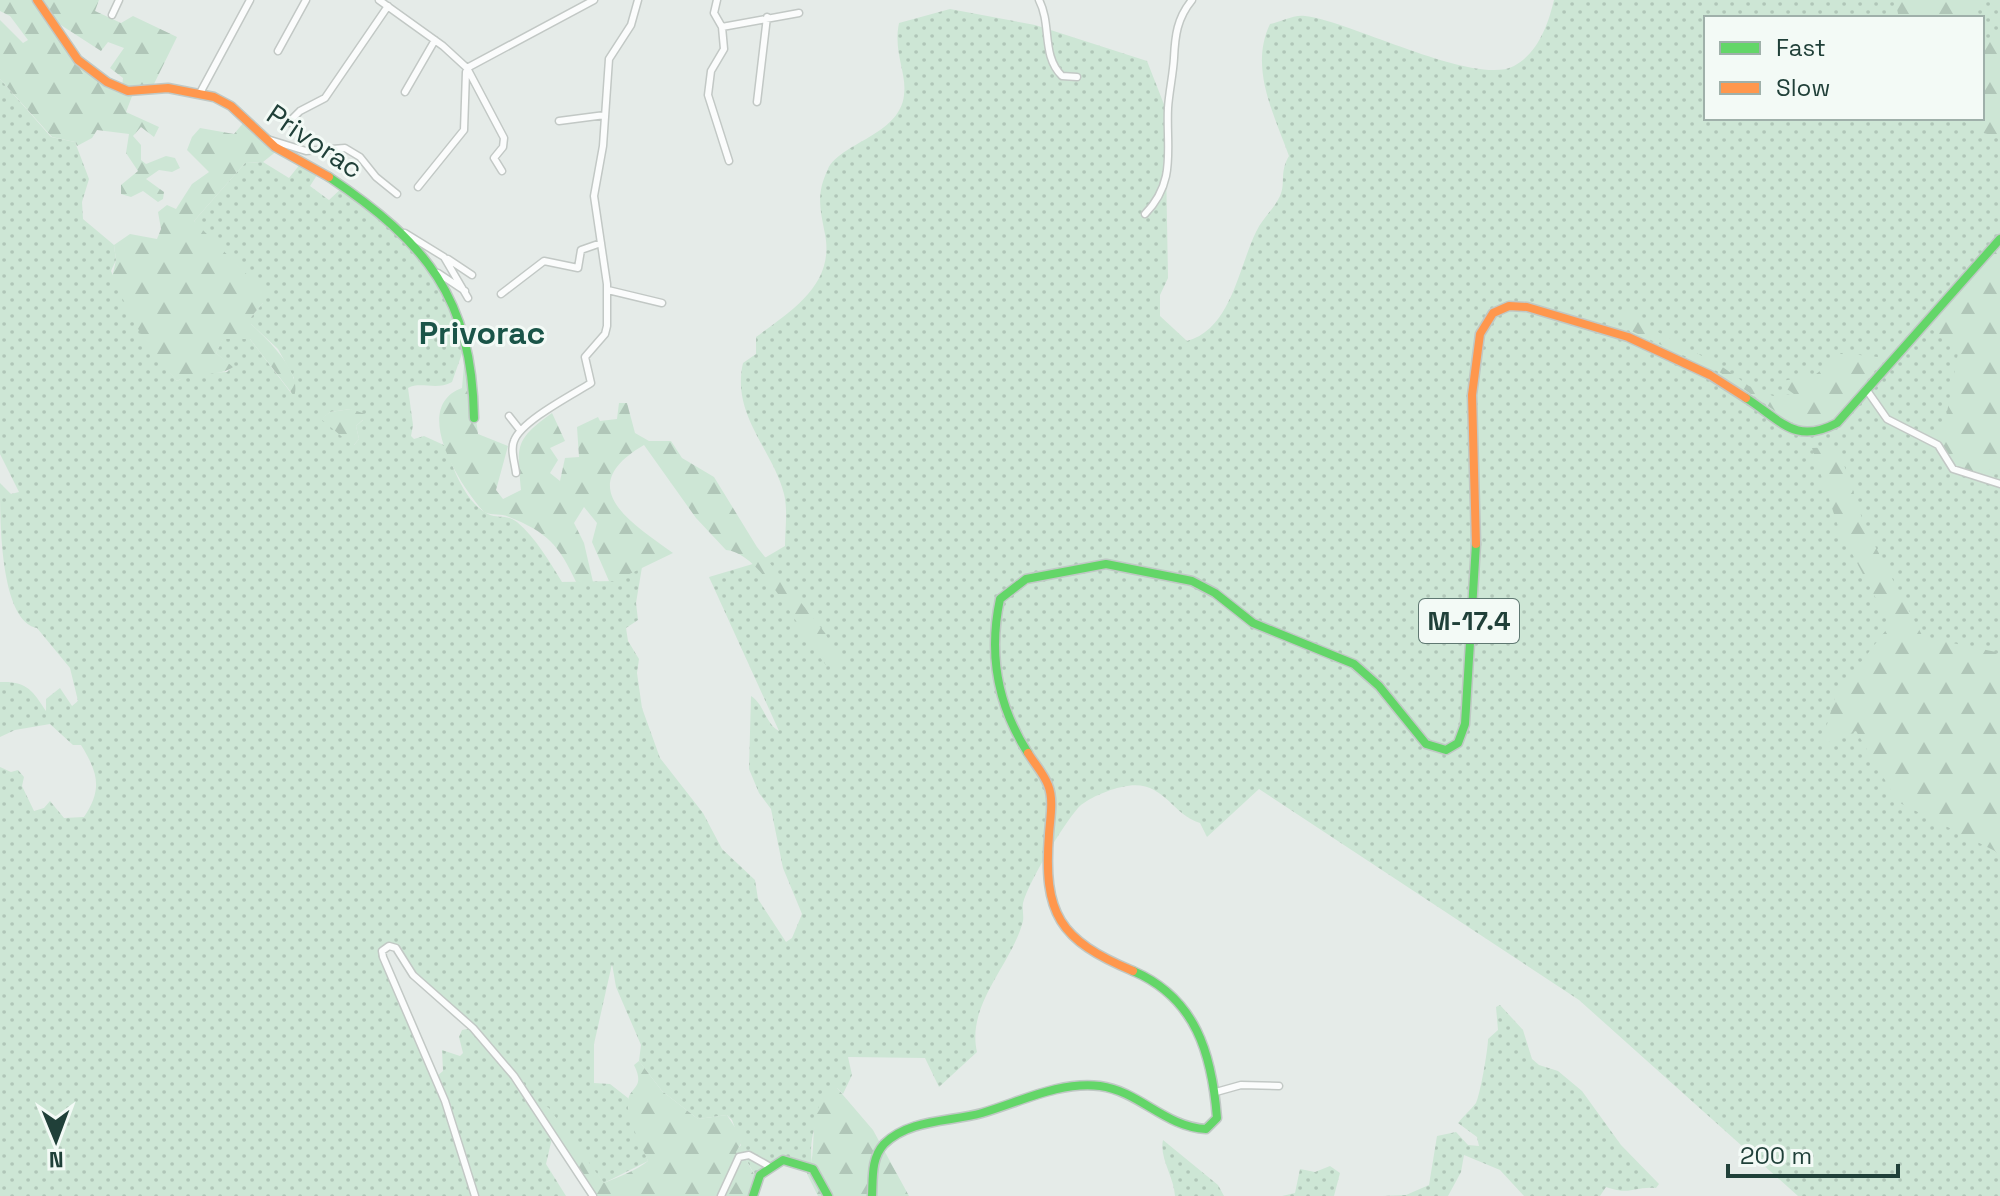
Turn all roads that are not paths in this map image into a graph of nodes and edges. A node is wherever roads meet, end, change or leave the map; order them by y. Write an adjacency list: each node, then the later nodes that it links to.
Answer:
1 (37, 0): 21 (main road, Privorac)
2 (119, 0): 13 (street)
3 (250, 0): 21 (street)
4 (306, 0): 17 (street)
5 (379, 0): 11 (street)
6 (594, 0): 18 (street)
7 (638, 0): 23 (street)
8 (717, 0): 15 (street)
9 (1039, 0): 19 (street)
10 (1192, 0): 31 (street)
11 (388, 6): 16 (street); 25 (street)
12 (799, 13): 14 (street)
13 (112, 15)
14 (767, 17): 15 (street); 22 (street)
15 (722, 27): 27 (street)
16 (435, 40): 18 (street); 20 (street)
17 (278, 51)
18 (467, 68): 28 (street); 29 (street)
19 (1077, 77)
20 (405, 92)
21 (200, 93): 26 (main road, Privorac)
22 (757, 102)
23 (605, 115): 24 (street); 34 (street)
24 (559, 121)
25 (288, 123)
26 (263, 138): 30 (street); 32 (main road, Privorac)
27 (729, 161)
28 (502, 171)
29 (418, 187)
30 (397, 194)
31 (1145, 214)
32 (405, 233): 35 (street); 36 (main road, Privorac)
33 (2000, 239): 41 (main road, M-17.4)
34 (601, 243): 38 (street); 39 (street)
35 (444, 257): 36 (street); 37 (street)
36 (438, 273): 43 (main road, Privorac)
37 (472, 275)
38 (608, 290): 40 (street); 44 (street)
39 (501, 294)
40 (662, 303)
41 (1866, 389): 46 (street); 48 (main road, M-17.4)
42 (509, 416): 44 (street)
43 (474, 418)
44 (520, 430): 45 (street)
45 (516, 473)
46 (2000, 484)
47 (1279, 1086): 48 (street)
48 (1216, 1092): 55 (main road)
49 (767, 1165): 52 (street); 53 (main road); 54 (main road)
50 (475, 1196): 51 (street)
51 (593, 1196)
52 (721, 1196)
53 (753, 1196)
54 (828, 1196)
55 (872, 1196)

